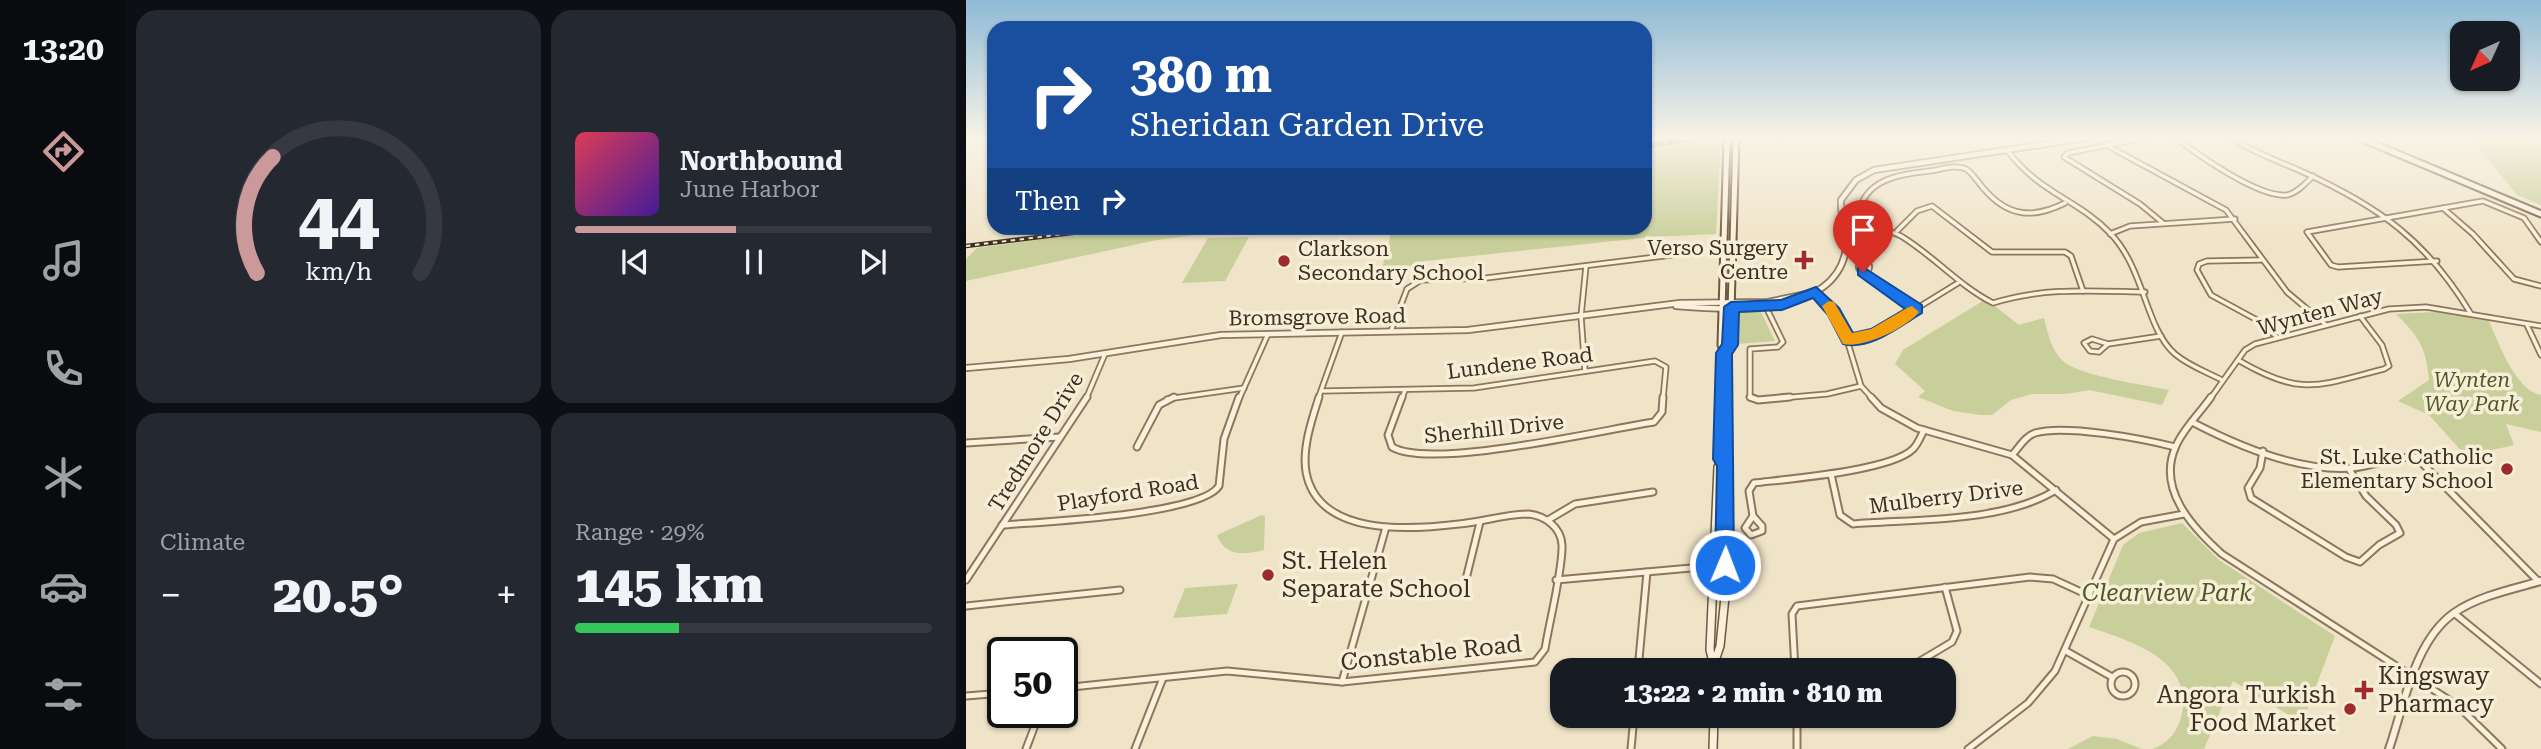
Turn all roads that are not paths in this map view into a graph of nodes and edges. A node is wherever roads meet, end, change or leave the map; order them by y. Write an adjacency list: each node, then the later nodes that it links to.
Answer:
1 (1726, 173): 32 (main road)
2 (1734, 173): 33 (main road)
3 (1870, 173): 30 (street)
4 (1917, 173): 19 (street)
5 (1968, 173): 13 (street)
6 (2026, 173): 13 (street)
7 (2087, 173): 18 (street)
8 (2159, 173): 17 (street)
9 (2232, 173): 12 (street)
10 (2306, 173): 12 (street)
11 (2445, 173): 15 (main road)
12 (2313, 176): 16 (street)
13 (2065, 203): 20 (street)
14 (2442, 208): 16 (street); 21 (street); 28 (street)
15 (2541, 214)
16 (2387, 216): 24 (street); 24 (street)
17 (2235, 219): 18 (street); 23 (street)
18 (2163, 223): 20 (street)
19 (1897, 231): 27 (street); 29 (street)
20 (2110, 234): 31 (street)
21 (2541, 242)
22 (1672, 255): 25 (street)
23 (2262, 260): 39 (street); 46 (street)
24 (2437, 261): 36 (street)
25 (1587, 266): 37 (street); 42 (street)
26 (1865, 272): 35 (street)
27 (1958, 282): 29 (street); 35 (street)
28 (2541, 286)
29 (2084, 291): 31 (street)
30 (1816, 292): 33 (street); 34 (street); 47 (street)
31 (2145, 292): 45 (street)
32 (1722, 304): 33 (street, Bromsgrove Road); 37 (street, Bromsgrove Road); 49 (main road)
33 (1731, 305): 34 (street); 49 (main road)
34 (1766, 307): 56 (street)
35 (1916, 309): 47 (street)
36 (2472, 315): 38 (street, Wynten Way); 40 (street, Wynten Way)
37 (1581, 316): 42 (street, Bromsgrove Road); 54 (street)
38 (2360, 316): 39 (street, Wynten Way); 52 (street)
39 (2325, 324): 46 (street, Wynten Way)
40 (2526, 324): 41 (street, Wynten Way); 51 (street)
41 (2541, 326)
42 (1391, 331): 43 (street, Bromsgrove Road)
43 (1342, 332): 44 (street, Bromsgrove Road); 59 (street)
44 (1268, 334): 50 (street, Bromsgrove Road); 57 (street, Playford Road)
45 (2161, 337): 48 (street); 55 (street)
46 (2277, 337): 52 (street, Wynten Way)
47 (1848, 340): 56 (street)
48 (2108, 344): 48 (street)
49 (1724, 353): 70 (main road)
50 (1105, 354): 53 (street, Bromsgrove Road); 63 (street, Tredmore Drive)
51 (2541, 355)
52 (2238, 360): 55 (street, Wynten Way)
53 (966, 368)
54 (1586, 371): 58 (street, Lundene Road); 60 (street, Lundene Road)
55 (2222, 380): 61 (street, Wynten Way)
56 (1861, 386): 62 (street)
57 (1244, 388): 65 (street); 79 (street, Playford Road)
58 (1405, 390): 59 (street, Lundene Road); 60 (street, Sherhill Drive)
59 (1323, 391): 80 (street)
60 (1660, 419)
61 (2192, 422): 66 (street, Wynten Way); 68 (street)
62 (1924, 430): 69 (street); 72 (street)
63 (1060, 437): 64 (street); 79 (street, Tredmore Drive)
64 (968, 442): 67 (street)
65 (1137, 447)
66 (2175, 447): 69 (street); 75 (street, Wynten Way)
67 (966, 451)
68 (2263, 451): 71 (street); 71 (street)
69 (2012, 455): 73 (street)
70 (1722, 459): 82 (main road); 83 (main road)
71 (2349, 469): 87 (street)
72 (1831, 474): 73 (street, Mulberry Drive); 76 (street)
73 (2056, 491): 81 (street)
74 (1653, 492): 77 (street)
75 (2184, 514): 81 (street); 102 (street, Wynten Way)
76 (1753, 516)
77 (1548, 520): 78 (street); 86 (street, Constable Road)
78 (1480, 522): 80 (street); 88 (street)
79 (1002, 526): 85 (street, Tredmore Drive)
80 (1386, 527): 103 (street)
81 (2115, 539): 91 (street)
82 (1725, 565): 83 (street); 97 (main road)
83 (1712, 566): 84 (street); 96 (main road)
84 (1647, 572): 86 (street); 95 (street)
85 (966, 580)
86 (1556, 580): 103 (street, Constable Road)
87 (2540, 581): 93 (street)
88 (1465, 583)
89 (1945, 587): 91 (street); 98 (street); 99 (street)
90 (1120, 590): 92 (street)
91 (2090, 596): 94 (street)
92 (966, 606)
93 (2455, 613): 102 (street); 104 (street)
94 (2066, 651): 100 (street); 117 (street)
95 (1639, 658)
96 (1712, 658)
97 (1718, 658)
98 (1794, 658)
99 (1925, 658)
100 (2112, 677): 100 (street)
101 (1163, 678): 103 (street, Constable Road); 105 (street, Constable Road); 113 (street)
102 (2414, 679): 118 (street); 119 (street, Wynten Way)
103 (1342, 682)
104 (2541, 684)
105 (1078, 686)
106 (987, 694): 107 (street)
107 (966, 696)
108 (1034, 728): 112 (street)
109 (1633, 728): 114 (street)
110 (1714, 728): 115 (main road)
111 (1797, 728): 116 (street)
112 (1026, 749)
113 (1135, 749)
114 (1632, 749)
115 (1713, 749)
116 (1797, 749)
117 (1968, 749)
118 (2389, 749)
119 (2501, 749)

